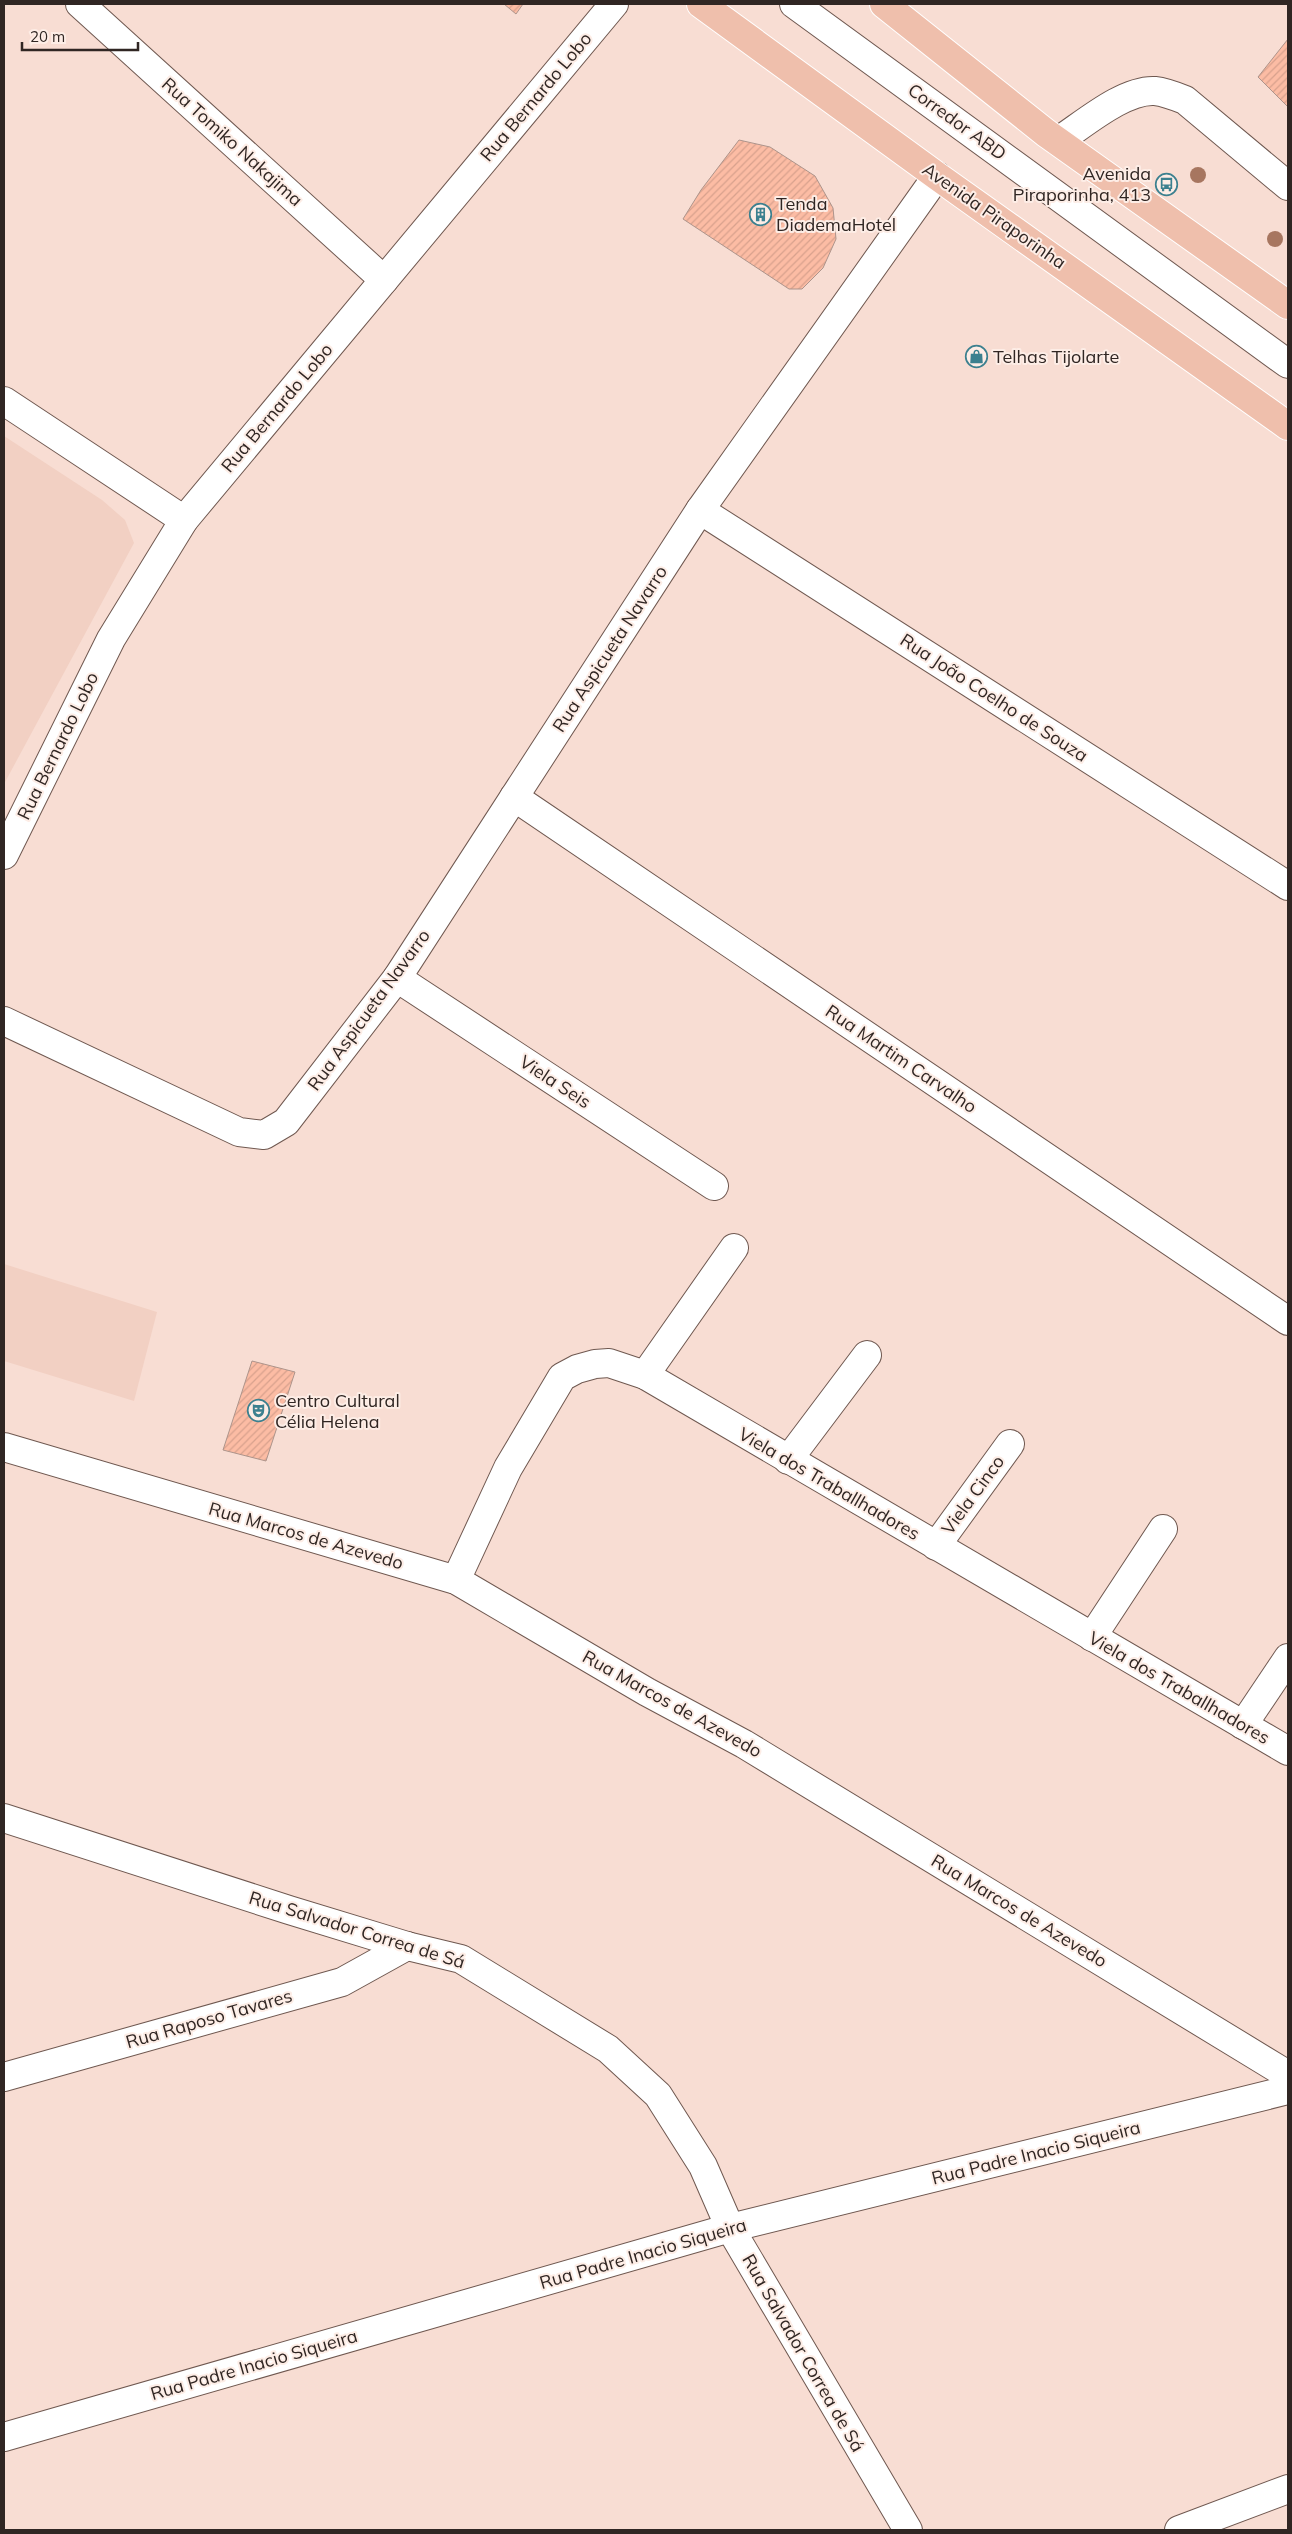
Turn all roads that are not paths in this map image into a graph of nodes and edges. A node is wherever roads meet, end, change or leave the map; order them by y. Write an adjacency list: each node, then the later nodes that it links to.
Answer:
1 (80, 4): 9 (street, Rua Tomiko Nakajima)
2 (614, 4): 9 (street, Rua Bernardo Lobo)
3 (701, 4): 7 (main road, Avenida Piraporinha)
4 (794, 4): 11 (street, Corredor ABD)
5 (884, 4): 6 (main road)
6 (1058, 141): 8 (street); 10 (main road)
7 (937, 176): 13 (main road, Avenida Piraporinha); 14 (street, Rua Aspicueta Navarro)
8 (1288, 186)
9 (384, 280): 15 (street, Rua Bernardo Lobo)
10 (1288, 305)
11 (1288, 364)
12 (4, 401): 15 (street)
13 (1288, 426)
14 (700, 510): 16 (street, Rua Aspicueta Navarro); 18 (street, Rua João Coelho de Souza)
15 (184, 520): 17 (street, Rua Bernardo Lobo)
16 (514, 798): 19 (street, Rua Aspicueta Navarro); 23 (street, Rua Martim Carvalho)
17 (4, 855)
18 (1288, 886)
19 (397, 978): 20 (street, Rua Aspicueta Navarro); 21 (street, Viela Seis)
20 (4, 1022)
21 (714, 1186)
22 (734, 1248): 25 (street)
23 (1288, 1321)
24 (867, 1355): 28 (street)
25 (644, 1375): 28 (street, Viela dos Traballhadores); 31 (street, Viela dos Traballhadores)
26 (1010, 1444): 30 (street, Viela Cinco)
27 (4, 1447): 31 (street, Rua Marcos de Azevedo)
28 (788, 1460): 30 (street, Viela dos Traballhadores)
29 (1164, 1529): 32 (street)
30 (936, 1546): 32 (street, Viela dos Traballhadores)
31 (456, 1580): 38 (street, Rua Marcos de Azevedo)
32 (1092, 1637): 34 (street, Viela dos Traballhadores)
33 (1288, 1658): 34 (street)
34 (1243, 1725): 35 (street, Viela dos Traballhadores)
35 (1288, 1751)
36 (4, 1818): 37 (street, Rua Salvador Correa de Sá)
37 (407, 1946): 39 (street, Rua Raposo Tavares); 41 (street, Rua Salvador Correa de Sá)
38 (1288, 2075)
39 (4, 2077)
40 (1288, 2090): 41 (street, Rua Padre Inacio Siqueira)
41 (730, 2228): 42 (street, Rua Padre Inacio Siqueira); 44 (street, Rua Salvador Correa de Sá)
42 (4, 2437)
43 (1288, 2489): 45 (street)
44 (908, 2530)
45 (1179, 2530)

